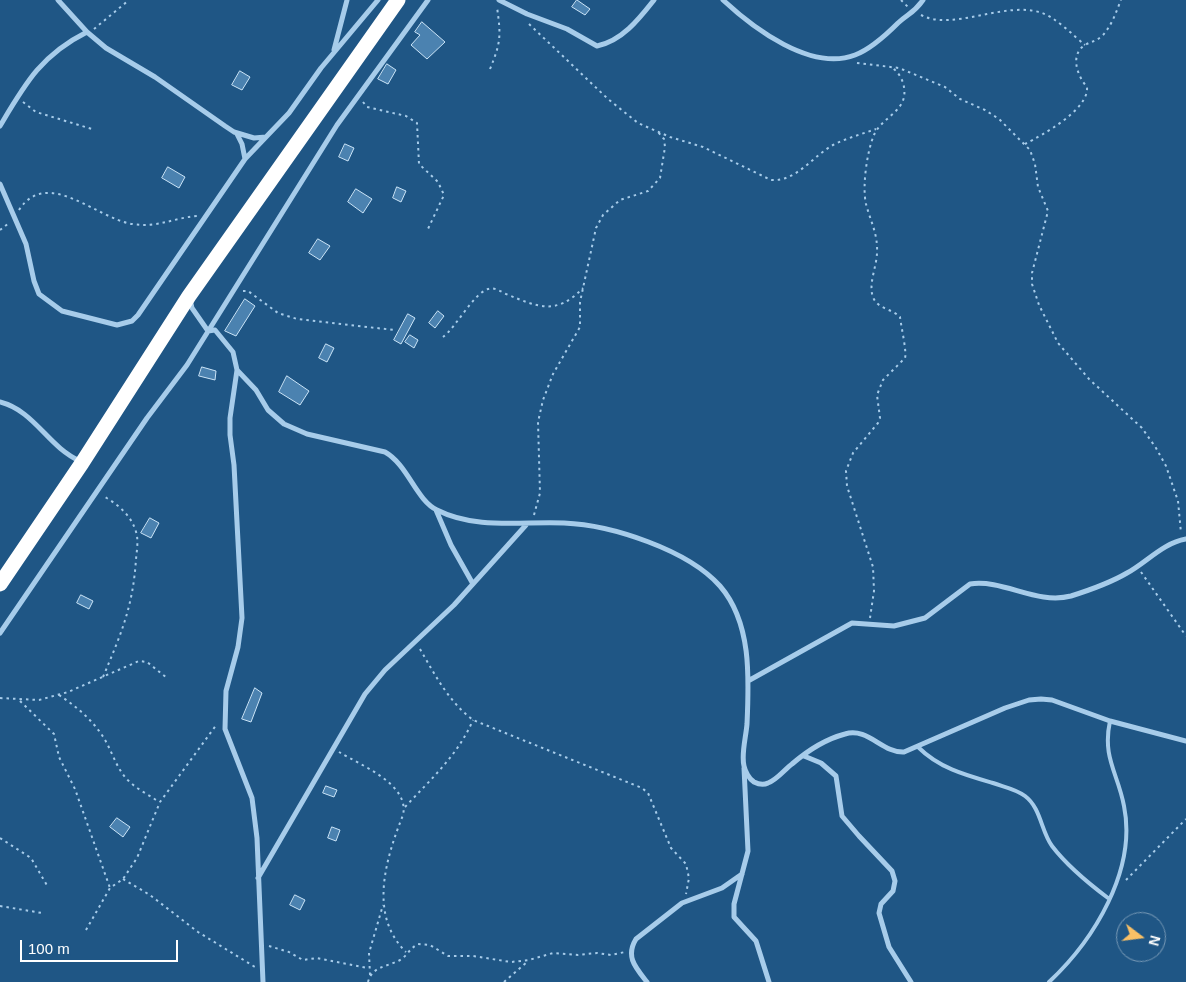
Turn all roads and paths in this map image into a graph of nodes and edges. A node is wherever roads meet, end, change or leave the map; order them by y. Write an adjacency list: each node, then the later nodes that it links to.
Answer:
1 (58, 0): 14 (street)
2 (129, 0): 14 (path)
3 (347, 0): 16 (street)
4 (378, 0): 16 (street)
5 (398, 0): 37 (highway)
6 (428, 0): 20 (street)
7 (497, 0): 8 (street); 19 (path)
8 (654, 0)
9 (723, 0): 17 (street)
10 (923, 0): 12 (street)
11 (1121, 0): 15 (path)
12 (914, 13): 15 (path); 17 (street)
13 (529, 23): 26 (path)
14 (87, 32): 21 (street); 25 (street)
15 (1085, 45): 28 (path)
16 (334, 52): 27 (street)
17 (840, 58): 18 (path)
18 (889, 66): 24 (path); 28 (path)
19 (490, 69)
20 (358, 94): 34 (path); 36 (street)
21 (16, 96): 22 (street); 23 (path)
22 (0, 126)
23 (92, 129)
24 (876, 129): 26 (path); 52 (path)
25 (234, 132): 27 (street); 29 (street)
26 (658, 132): 35 (path)
27 (266, 137): 29 (street)
28 (1025, 144): 48 (path)
29 (245, 159): 31 (street)
30 (0, 184): 32 (street)
31 (206, 215): 32 (path); 32 (street)
32 (14, 219): 33 (path)
33 (0, 230)
34 (427, 231)
35 (583, 288): 40 (path); 46 (path)
36 (236, 290): 38 (path); 39 (street)
37 (189, 296): 39 (street); 43 (highway)
38 (394, 330)
39 (208, 331): 41 (street); 44 (street)
40 (443, 337)
41 (237, 370): 45 (street); 62 (street)
42 (0, 402): 43 (street)
43 (82, 463): 50 (highway)
44 (97, 492): 53 (street); 56 (path)
45 (436, 510): 47 (street); 51 (street)
46 (532, 524): 47 (street); 58 (street)
47 (526, 525): 51 (street)
48 (1184, 540): 49 (street)
49 (1137, 566): 52 (street); 54 (path)
50 (0, 584)
51 (473, 584): 55 (street)
52 (869, 624): 58 (street)
53 (0, 633)
54 (1186, 636)
55 (416, 642): 63 (path); 67 (street)
56 (102, 677): 57 (path); 59 (path)
57 (167, 678)
58 (748, 681): 69 (street)
59 (59, 695): 61 (path); 70 (path)
60 (0, 698): 61 (path)
61 (20, 701): 79 (path)
62 (225, 711): 70 (path); 76 (street)
63 (473, 720): 71 (path); 82 (path)
64 (1110, 721): 65 (street); 66 (street); 80 (lane)
65 (1186, 741)
66 (918, 747): 68 (street); 80 (lane)
67 (333, 748): 71 (path); 76 (street)
68 (804, 756): 69 (street); 98 (street)
69 (744, 766): 74 (street)
70 (160, 802): 75 (path)
71 (405, 807): 81 (path)
72 (1186, 819): 77 (path)
73 (0, 838): 78 (path)
74 (743, 873): 82 (street); 97 (street)
75 (123, 879): 79 (path); 91 (path)
76 (258, 879): 86 (street)
77 (1124, 882)
78 (48, 887)
79 (110, 888): 85 (path)
80 (1108, 898): 99 (lane)
81 (384, 903): 88 (path); 90 (path)
82 (682, 903): 87 (street)
83 (0, 906): 84 (path)
84 (42, 913)
85 (86, 930)
86 (260, 942): 90 (path); 91 (street)
87 (631, 949): 89 (path); 96 (street)
88 (406, 952): 89 (path); 92 (path)
89 (529, 960): 95 (path)
90 (368, 968): 92 (path)
91 (261, 971): 93 (street)
92 (370, 975): 94 (path)
93 (263, 982)
94 (368, 982)
95 (504, 982)
96 (647, 982)
97 (769, 982)
98 (911, 982)
99 (1049, 982)

